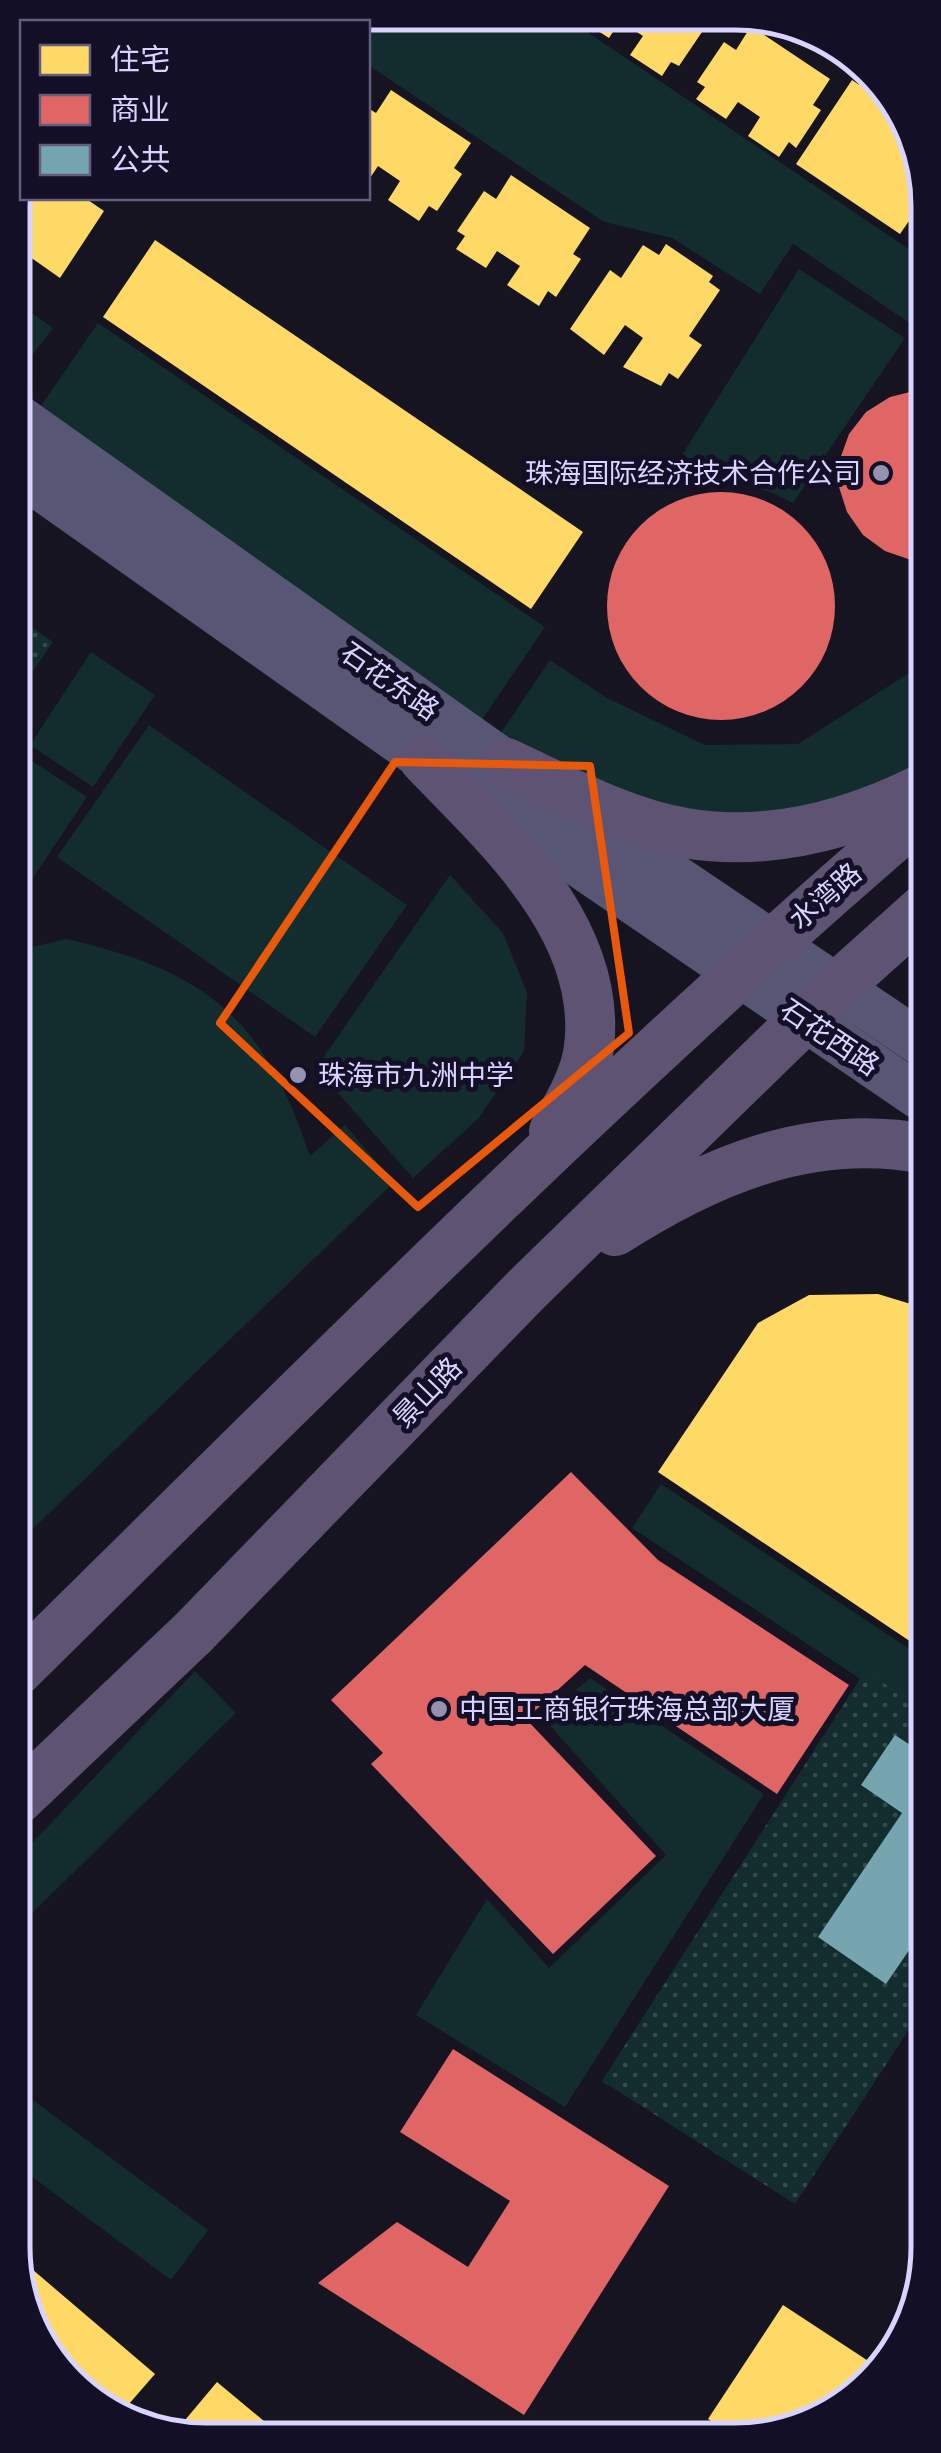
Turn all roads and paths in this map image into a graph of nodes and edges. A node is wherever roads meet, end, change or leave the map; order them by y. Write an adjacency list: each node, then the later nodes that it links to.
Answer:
1 (30, 425): 4 (main road, 石花东路)
2 (30, 480): 3 (main road, 石花东路)
3 (424, 759): 8 (main road, 石花东路); 13 (main road)
4 (506, 763): 5 (main road); 8 (main road, 石花东路)
5 (911, 794)
6 (911, 822): 8 (main road, 水湾路)
7 (911, 921): 9 (main road)
8 (754, 958): 9 (main road, 石花西路); 13 (main road)
9 (820, 1003): 10 (main road, 石花西路); 11 (main road, 石花西路); 14 (main road, 景山路)
10 (911, 1041)
11 (911, 1087)
12 (911, 1148): 14 (main road)
13 (536, 1160): 15 (main road)
14 (527, 1288): 16 (main road, 景山路)
15 (30, 1658)
16 (30, 1788)

